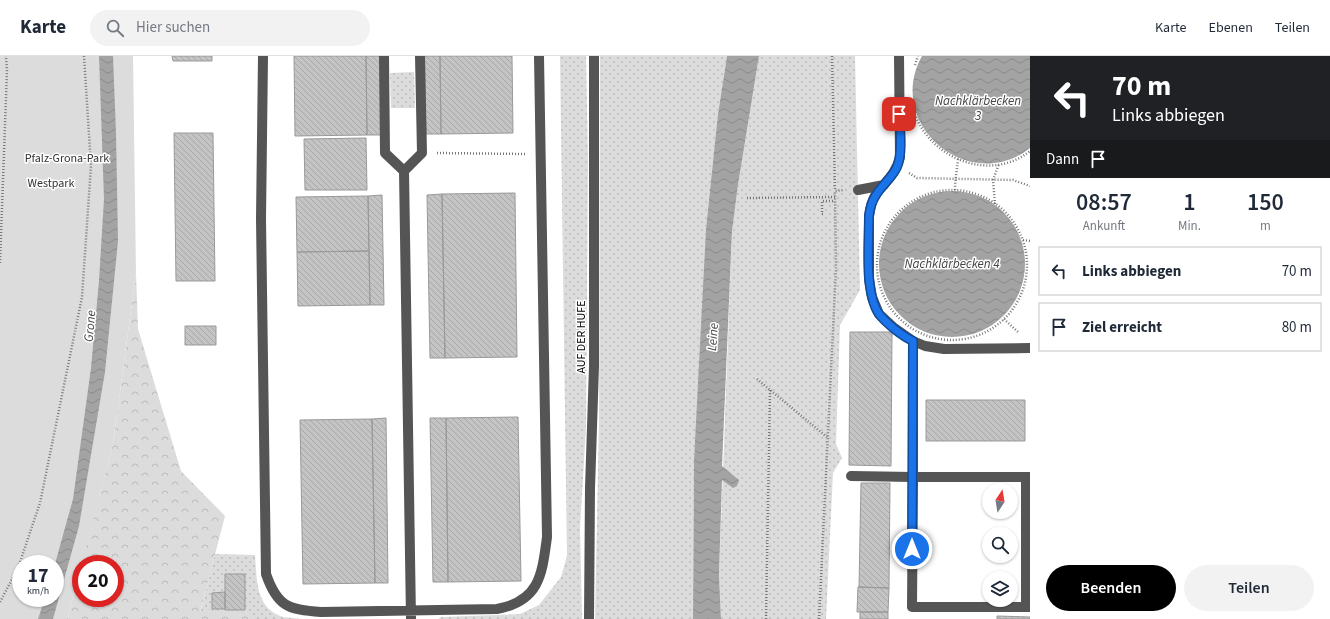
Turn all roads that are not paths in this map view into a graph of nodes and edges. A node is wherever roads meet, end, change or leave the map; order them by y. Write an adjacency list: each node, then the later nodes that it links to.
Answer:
1 (263, 56): 16 (lane)
2 (384, 56): 7 (lane)
3 (420, 56): 7 (lane)
4 (539, 56): 16 (lane)
5 (594, 56): 17 (lane, AUF DER HUFE)
6 (899, 56): 8 (lane)
7 (404, 171): 16 (lane)
8 (884, 185): 9 (lane); 10 (lane)
9 (858, 190)
10 (913, 341): 11 (lane); 13 (lane)
11 (1030, 348)
12 (852, 476): 13 (lane)
13 (913, 477): 14 (lane); 15 (lane)
14 (1028, 477): 15 (lane)
15 (1028, 607)
16 (411, 615)
17 (589, 619)

